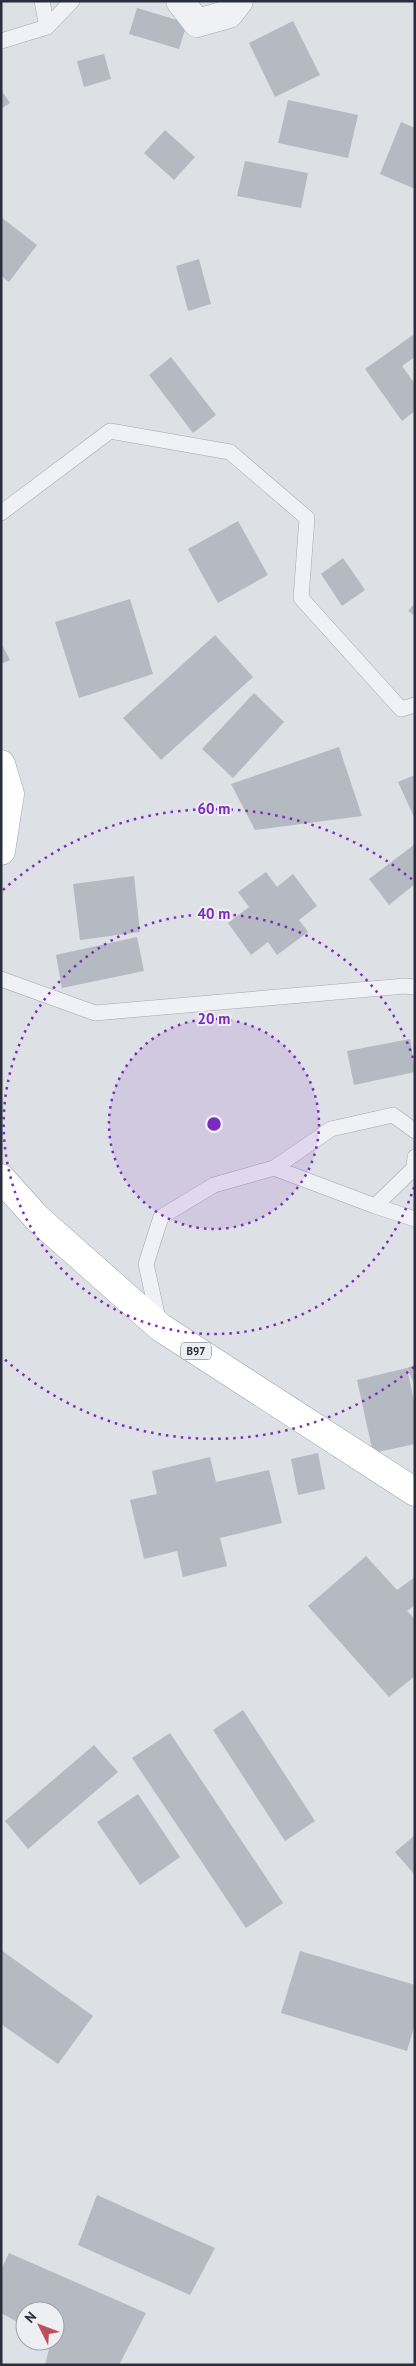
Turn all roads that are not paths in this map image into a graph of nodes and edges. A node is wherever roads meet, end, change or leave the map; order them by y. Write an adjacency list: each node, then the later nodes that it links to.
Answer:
1 (42, 1): 5 (lane)
2 (72, 1): 5 (lane)
3 (180, 1): 4 (street)
4 (239, 1)
5 (47, 27): 6 (lane)
6 (1, 41)
7 (1, 513): 8 (lane)
8 (415, 706)
9 (1, 764): 10 (main road)
10 (1, 851)
11 (1, 979): 12 (lane)
12 (415, 987)
13 (415, 1131): 15 (lane)
14 (415, 1157): 17 (lane)
15 (274, 1168): 17 (lane); 19 (lane)
16 (1, 1178): 19 (main road, B97)
17 (375, 1206): 18 (lane)
18 (415, 1219)
19 (160, 1327): 20 (main road, B97)
20 (415, 1492)

